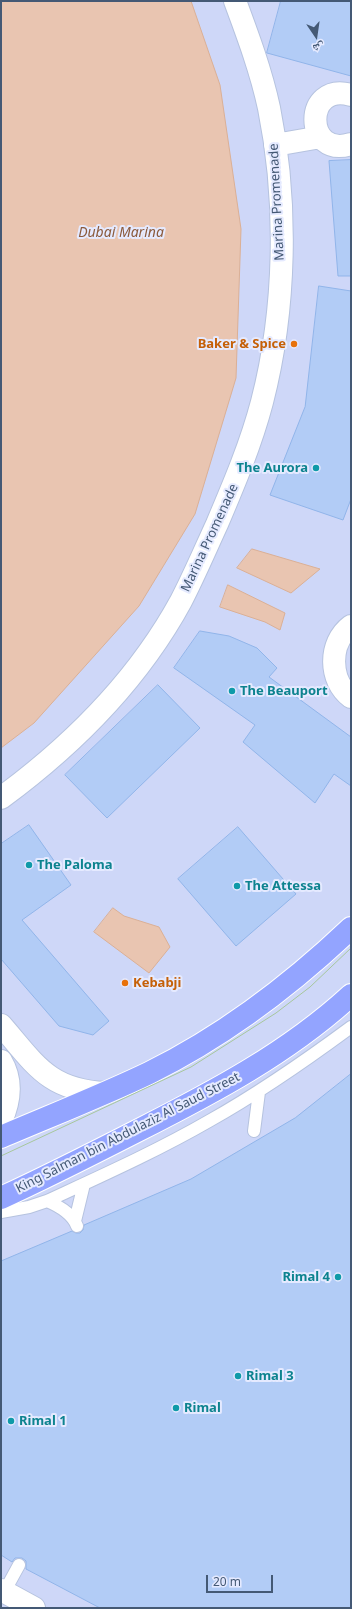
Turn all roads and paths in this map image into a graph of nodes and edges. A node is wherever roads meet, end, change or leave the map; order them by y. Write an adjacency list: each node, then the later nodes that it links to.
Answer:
1 (235, 1): 5 (street, Marina Promenade)
2 (351, 96): 3 (street)
3 (321, 137): 4 (street); 5 (street)
4 (351, 144)
5 (275, 145): 8 (street, Marina Promenade)
6 (351, 626): 7 (street)
7 (351, 697)
8 (1, 798)
9 (351, 928): 14 (main road)
10 (351, 995): 20 (main road, King Salman bin Abdulaziz Al Saud Street)
11 (1, 1025): 14 (street)
12 (351, 1027): 15 (lane)
13 (1, 1061): 16 (street)
14 (105, 1092): 18 (main road)
15 (259, 1092): 17 (lane); 19 (lane)
16 (1, 1121)
17 (254, 1131)
18 (1, 1137)
19 (84, 1184): 21 (lane); 21 (lane)
20 (1, 1198)
21 (47, 1201): 22 (lane)
22 (1, 1212)
23 (19, 1565): 24 (lane)
24 (2, 1594): 25 (street)
25 (34, 1608)

